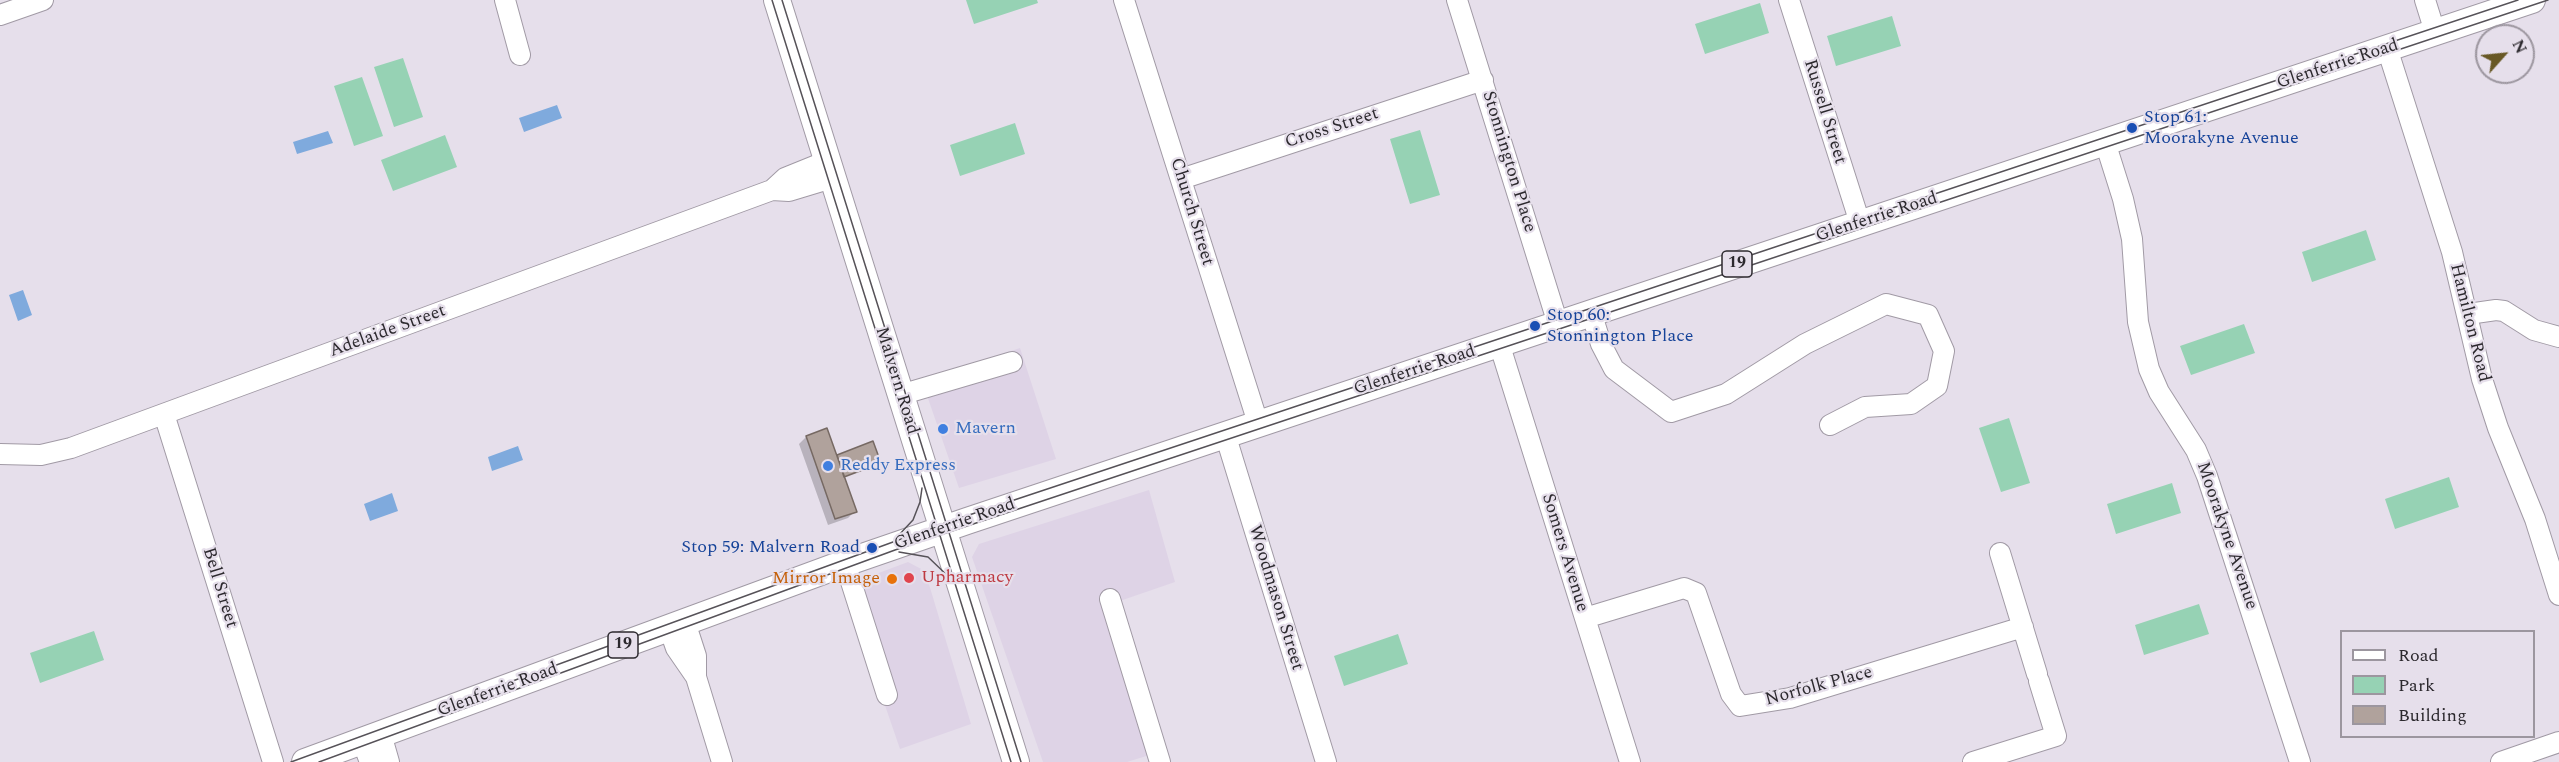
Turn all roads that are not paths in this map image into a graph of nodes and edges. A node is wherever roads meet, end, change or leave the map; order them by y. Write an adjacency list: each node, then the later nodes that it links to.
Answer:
1 (43, 0): 9 (street)
2 (505, 0): 12 (street)
3 (777, 0): 15 (main road, Malvern Road)
4 (1125, 0): 16 (street, Church Street)
5 (1457, 0): 13 (street, Stonnington Place)
6 (1789, 0): 17 (street, Russell Street)
7 (2425, 0): 10 (street)
8 (2532, 0): 10 (main road, Glenferrie Road / 19)
9 (0, 15)
10 (2435, 32): 11 (main road, Glenferrie Road / 19)
11 (2387, 48): 14 (main road, Glenferrie Road / 19); 19 (street, Hamilton Road)
12 (520, 55)
13 (1483, 80): 16 (street, Cross Street); 20 (street, Stonnington Place)
14 (2105, 142): 17 (main road, Glenferrie Road / 19); 50 (street, Moorakyne Avenue)
15 (830, 170): 24 (main road, Malvern Road); 25 (street, Adelaide Street)
16 (1181, 178): 26 (street, Church Street)
17 (1860, 224): 18 (main road, Glenferrie Road / 19)
18 (1591, 312): 20 (main road, Glenferrie Road / 19); 27 (street)
19 (2468, 314): 21 (street); 33 (street, Hamilton Road)
20 (1558, 324): 22 (main road, Glenferrie Road / 19)
21 (2559, 337)
22 (1499, 343): 26 (main road, Glenferrie Road / 19); 35 (street, Somers Avenue)
23 (1012, 362): 24 (street)
24 (900, 395): 30 (main road, Malvern Road)
25 (164, 414): 29 (street, Adelaide Street); 41 (street, Bell Street)
26 (1258, 423): 28 (main road, Glenferrie Road / 19)
27 (1830, 425)
28 (1225, 434): 30 (main road, Glenferrie Road / 19); 47 (street, Woodmason Street)
29 (0, 454)
30 (943, 529): 32 (main road, Glenferrie Road / 19); 45 (main road, Malvern Road)
31 (2000, 553): 37 (street)
32 (845, 563): 36 (main road, Glenferrie Road / 19); 38 (street)
33 (2559, 595)
34 (1110, 598): 46 (street)
35 (1585, 618): 37 (street, Norfolk Place); 48 (street, Somers Avenue)
36 (677, 625): 40 (main road, Glenferrie Road / 19); 44 (street)
37 (2023, 627): 49 (street)
38 (887, 695)
39 (2559, 742): 51 (street)
40 (371, 746): 42 (main road, Glenferrie Road / 19); 43 (street)
41 (273, 762)
42 (305, 762)
43 (389, 762)
44 (722, 762)
45 (1016, 762)
46 (1160, 762)
47 (1326, 762)
48 (1630, 762)
49 (1973, 762)
50 (2300, 762)
51 (2501, 762)

